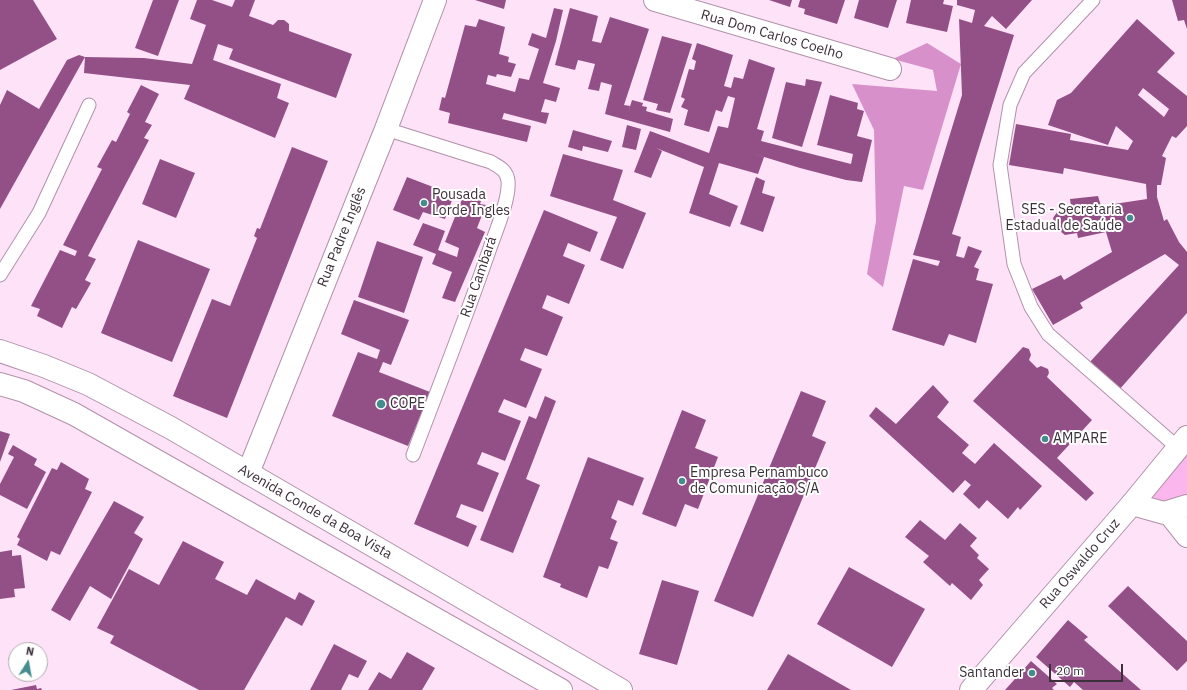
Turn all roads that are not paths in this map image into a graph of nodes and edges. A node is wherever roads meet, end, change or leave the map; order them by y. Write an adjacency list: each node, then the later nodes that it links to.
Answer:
1 (435, 0): 6 (main road, Rua Padre Inglês)
2 (656, 0): 4 (main road, Rua Dom Carlos Coelho)
3 (1093, 0): 12 (lane)
4 (890, 69)
5 (89, 105): 7 (lane)
6 (386, 129): 13 (lane, Rua Cambará); 14 (main road, Rua Padre Inglês)
7 (0, 275)
8 (0, 339): 10 (main road)
9 (0, 351): 10 (main road, Avenida Conde da Boa Vista)
10 (44, 366): 14 (main road, Avenida Conde da Boa Vista)
11 (0, 384): 18 (main road)
12 (1182, 442): 15 (main road, Rua Oswaldo Cruz)
13 (413, 455)
14 (248, 473): 19 (main road, Avenida Conde da Boa Vista)
15 (1132, 504): 16 (main road); 20 (main road, Rua Oswaldo Cruz)
16 (1177, 509): 17 (main road)
17 (1187, 536)
18 (561, 690)
19 (621, 690)
20 (971, 690)

